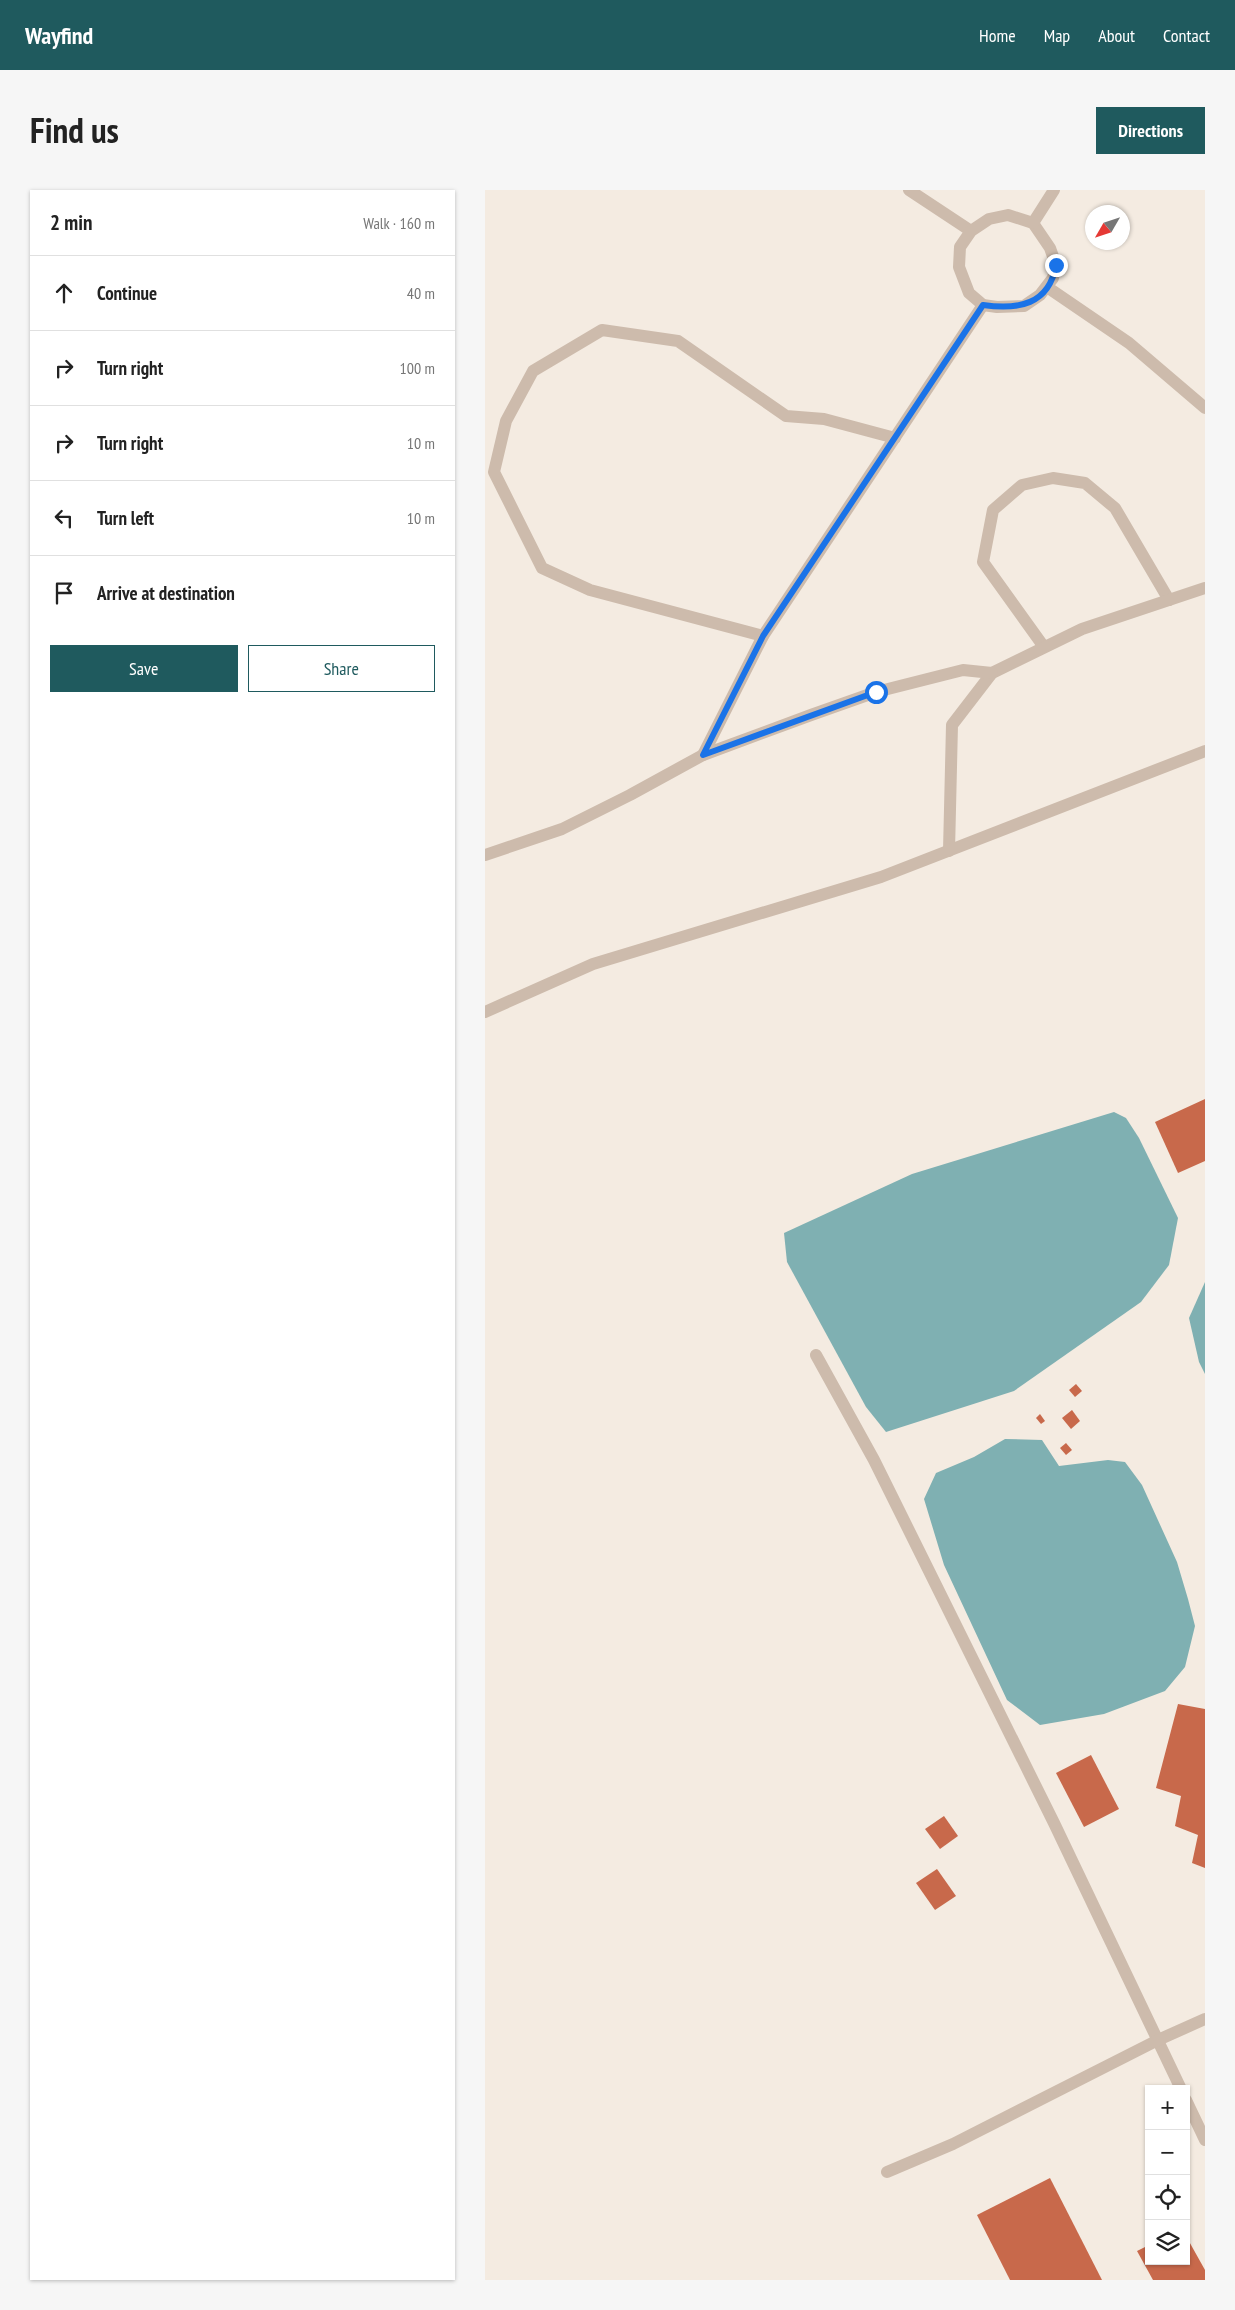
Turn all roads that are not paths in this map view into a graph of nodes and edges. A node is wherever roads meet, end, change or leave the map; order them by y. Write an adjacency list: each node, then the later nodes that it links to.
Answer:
1 (909, 190): 4 (street)
2 (1055, 190): 3 (street)
3 (1033, 223): 4 (street); 5 (street)
4 (971, 231): 6 (street)
5 (1047, 286): 6 (street); 7 (street)
6 (983, 305): 8 (street)
7 (1205, 408)
8 (895, 438): 11 (street); 11 (street)
9 (1205, 588): 10 (street)
10 (1169, 600): 12 (street); 12 (street)
11 (763, 636): 15 (street)
12 (1044, 648): 13 (street)
13 (992, 673): 15 (street); 16 (street)
14 (1205, 751): 16 (street)
15 (703, 755): 17 (street)
16 (949, 851): 18 (street)
17 (485, 855)
18 (485, 1012)
19 (816, 1356): 21 (street)
20 (1205, 2019): 21 (street)
21 (1158, 2040): 22 (street); 25 (street)
22 (1179, 2085)
23 (1190, 2108): 24 (street)
24 (1205, 2140)
25 (887, 2172)

